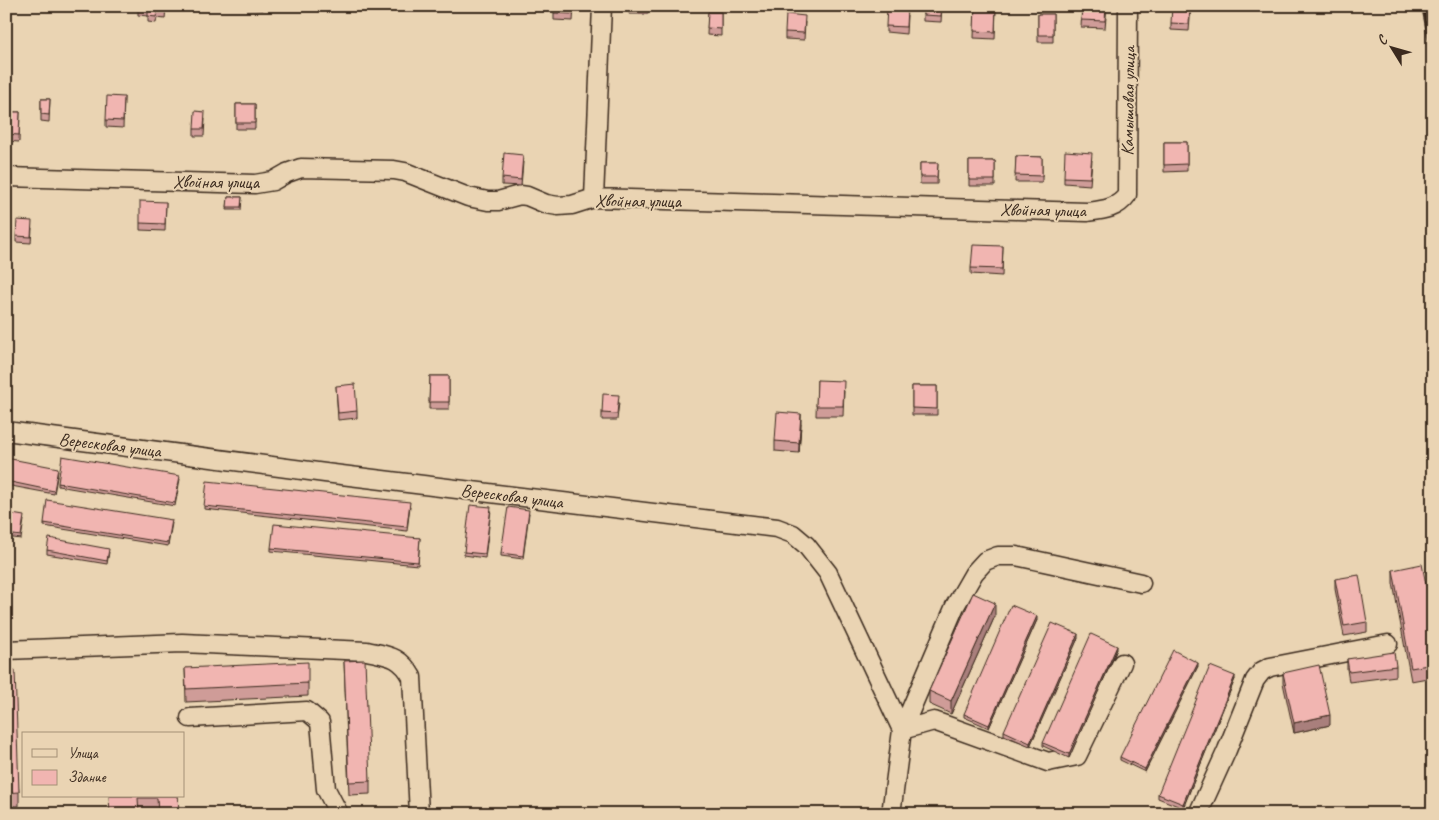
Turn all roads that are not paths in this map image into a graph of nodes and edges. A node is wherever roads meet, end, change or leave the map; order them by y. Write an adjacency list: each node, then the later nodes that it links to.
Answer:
1 (602, 6): 5 (street)
2 (1128, 6): 4 (street, Камышовая улица)
3 (6, 177): 5 (street, Хвойная улица)
4 (1127, 195): 5 (street, Хвойная улица)
5 (594, 198)
6 (6, 431): 12 (street, Вересковая улица)
7 (1141, 583): 12 (street)
8 (1388, 644): 16 (street)
9 (6, 650): 14 (street)
10 (1122, 663): 12 (street)
11 (190, 718): 13 (street)
12 (902, 730): 15 (street)
13 (338, 814)
14 (419, 814)
15 (891, 814)
16 (1198, 814)

